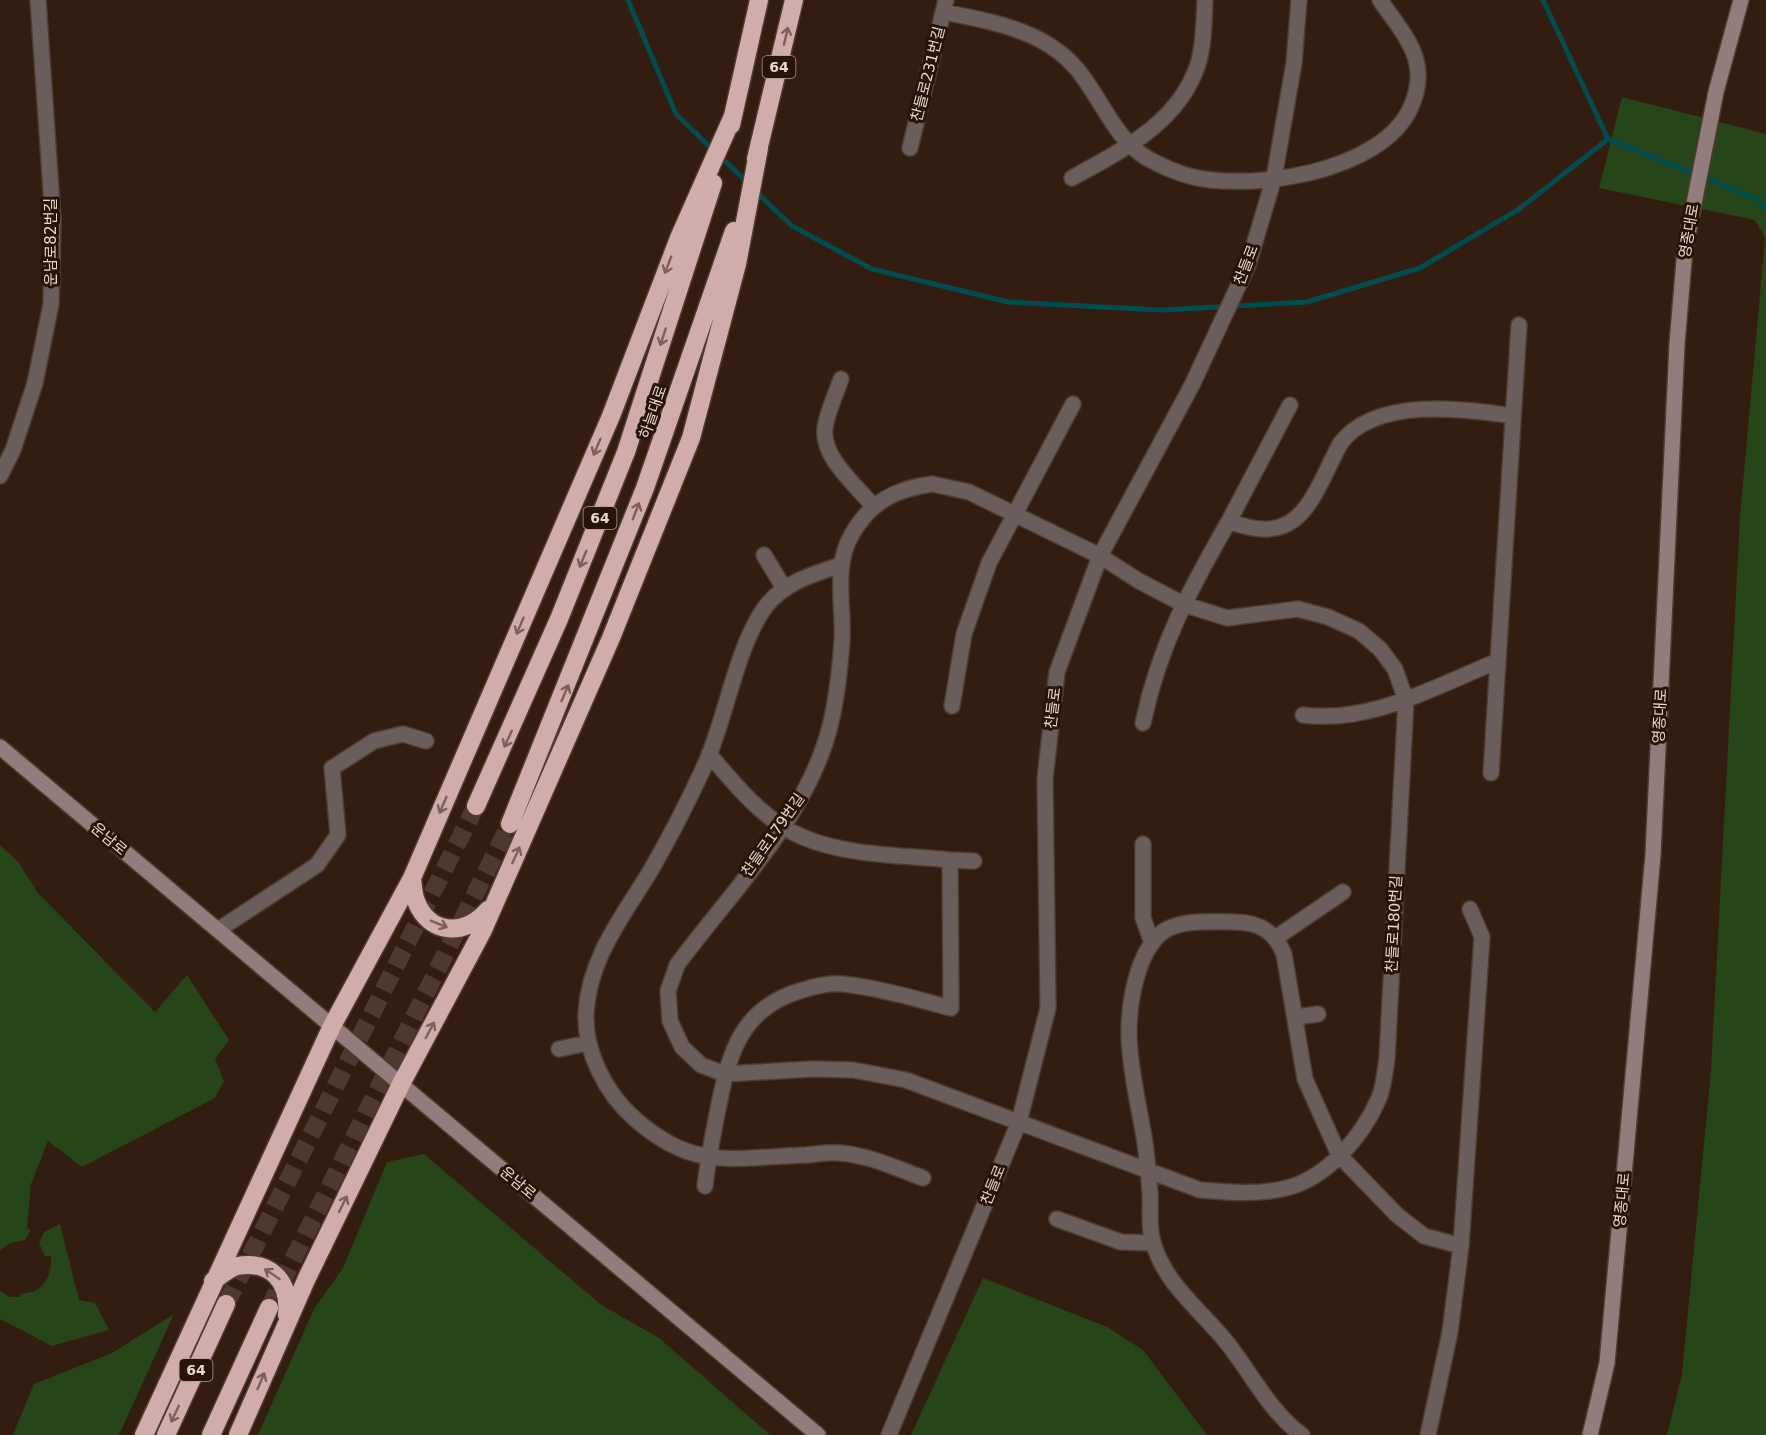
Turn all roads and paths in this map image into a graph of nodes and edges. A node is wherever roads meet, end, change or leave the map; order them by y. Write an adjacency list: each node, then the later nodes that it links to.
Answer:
1 (38, 0): 20 (street, 운남로82번길)
2 (759, 0): 13 (highway, 64)
3 (794, 0): 14 (highway, 64, one-way to 3)
4 (1205, 0): 9 (street)
5 (1299, 0): 12 (street, 찬들로)
6 (1380, 0): 12 (street)
7 (1741, 0): 79 (street, 영종대로)
8 (945, 6): 9 (street); 10 (street, 찬들로231번길)
9 (1130, 145): 11 (street); 12 (street)
10 (910, 148)
11 (1072, 178)
12 (1274, 178): 25 (street, 찬들로)
13 (696, 216): 38 (highway, 하늘대로 / 64, one-way to 38); 44 (highway, one-way to 44)
14 (734, 248): 39 (highway, 하늘대로 / 64, one-way to 14); 46 (highway, one-way to 14)
15 (1519, 325): 19 (street)
16 (842, 379): 21 (street)
17 (1073, 404): 22 (street)
18 (1290, 405): 23 (street)
19 (1513, 416): 23 (street); 29 (street)
20 (0, 476)
21 (873, 506): 22 (street, 찬들로179번길); 26 (street, 찬들로179번길)
22 (1012, 515): 25 (street, 찬들로179번길); 31 (street)
23 (1229, 521): 28 (street)
24 (764, 555): 27 (street)
25 (1100, 556): 28 (street, 찬들로180번길); 58 (street, 찬들로)
26 (841, 565): 27 (street); 40 (street, 찬들로179번길)
27 (784, 588): 36 (street)
28 (1183, 603): 30 (street, 찬들로180번길); 33 (street)
29 (1498, 662): 30 (street); 37 (street)
30 (1406, 700): 32 (street); 59 (street, 찬들로180번길)
31 (952, 706)
32 (1303, 715)
33 (1143, 723)
34 (426, 741): 48 (street)
35 (0, 747): 48 (street, 운남로)
36 (709, 754): 40 (street); 54 (street)
37 (1491, 773)
38 (477, 806)
39 (510, 824)
40 (783, 826): 42 (street); 56 (street, 찬들로179번길)
41 (1143, 844): 50 (street)
42 (950, 860): 43 (street); 56 (street)
43 (974, 861)
44 (412, 878): 46 (highway, one-way to 46); 53 (highway)
45 (1343, 892): 49 (street)
46 (495, 902): 57 (highway, one-way to 46)
47 (1470, 909): 66 (street)
48 (218, 930): 53 (street, 운남로)
49 (1277, 938): 50 (street); 52 (street)
50 (1152, 943): 61 (street)
51 (1318, 1014): 52 (street)
52 (1296, 1017): 59 (street)
53 (332, 1026): 57 (street, 운남로); 67 (highway)
54 (588, 1043): 55 (street); 60 (street)
55 (559, 1049)
56 (724, 1074): 58 (street, 찬들로179번길); 60 (street)
57 (402, 1084): 70 (highway, one-way to 57); 75 (street, 운남로)
58 (1019, 1122): 61 (street, 찬들로180번길); 76 (street, 찬들로)
59 (1339, 1155): 61 (street, 찬들로180번길); 66 (street)
60 (708, 1159): 62 (street); 63 (street)
61 (1148, 1171): 65 (street)
62 (923, 1178)
63 (705, 1186)
64 (1057, 1219): 65 (street)
65 (1153, 1243): 77 (street)
66 (1461, 1246): 78 (street)
67 (213, 1281): 70 (highway, one-way to 67); 71 (highway)
68 (226, 1304): 72 (highway, 64, one-way to 72)
69 (269, 1308): 73 (highway, 64)
70 (285, 1325): 74 (highway, one-way to 70)
71 (144, 1435)
72 (166, 1435)
73 (211, 1435)
74 (238, 1435)
75 (818, 1435)
76 (889, 1435)
77 (1302, 1435)
78 (1428, 1435)
79 (1590, 1435)

